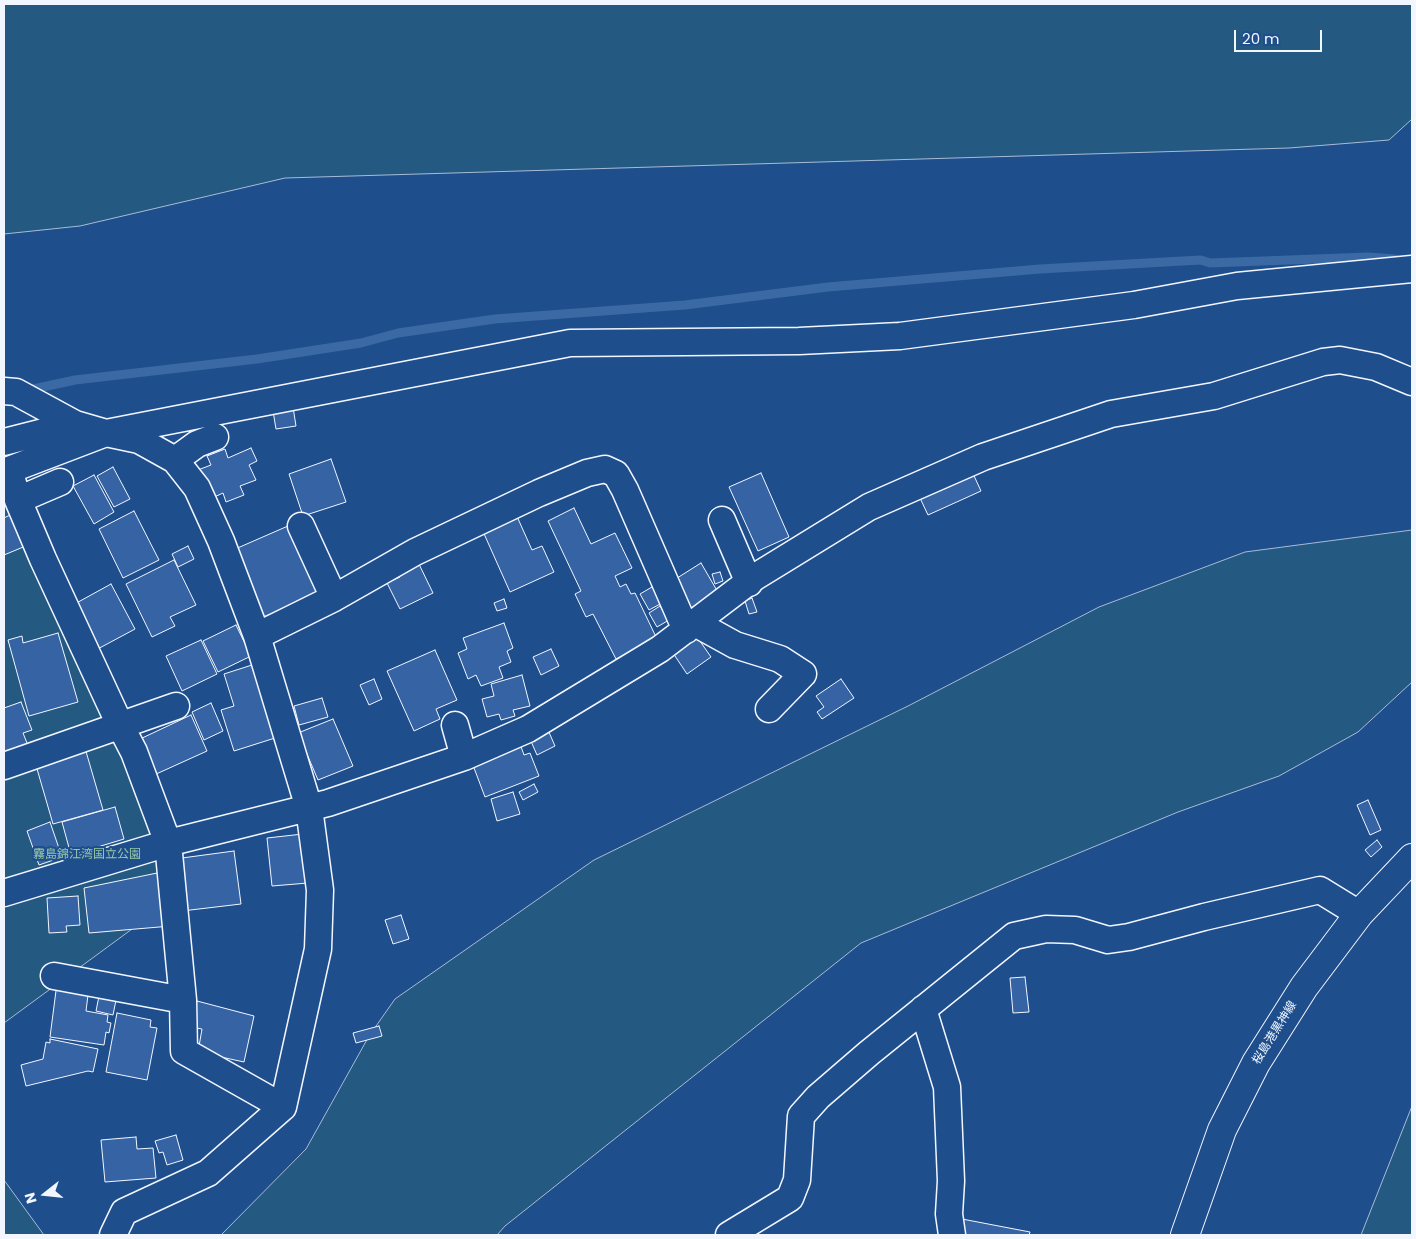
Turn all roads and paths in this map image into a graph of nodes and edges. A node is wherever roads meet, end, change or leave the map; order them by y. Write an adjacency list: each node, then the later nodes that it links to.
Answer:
1 (1412, 269): 5 (street)
2 (1412, 382): 13 (street)
3 (4, 391): 4 (street)
4 (75, 424): 5 (street); 7 (street)
5 (106, 433): 8 (street); 10 (street)
6 (215, 437): 8 (street)
7 (4, 442)
8 (175, 460): 16 (street)
9 (60, 482): 10 (street)
10 (18, 500): 19 (street)
11 (722, 520): 13 (street)
12 (301, 526): 14 (street)
13 (749, 584): 15 (street)
14 (334, 598): 15 (street); 16 (street)
15 (690, 626): 18 (street); 21 (street)
16 (257, 636): 23 (street)
17 (176, 706): 19 (street)
18 (769, 709)
19 (120, 725): 22 (street); 24 (street)
20 (455, 725): 21 (street)
21 (464, 756): 23 (street)
22 (4, 766)
23 (309, 808): 24 (street); 31 (street)
24 (168, 843): 26 (street); 29 (street)
25 (1412, 858): 27 (main road, 桜島港黒神線)
26 (4, 893)
27 (1359, 914): 30 (street); 35 (main road, 桜島港黒神線)
28 (54, 976): 29 (street)
29 (183, 1000): 31 (street)
30 (923, 1009): 33 (street); 34 (street)
31 (283, 1107): 32 (street)
32 (113, 1235)
33 (729, 1235)
34 (952, 1235)
35 (1185, 1235)

